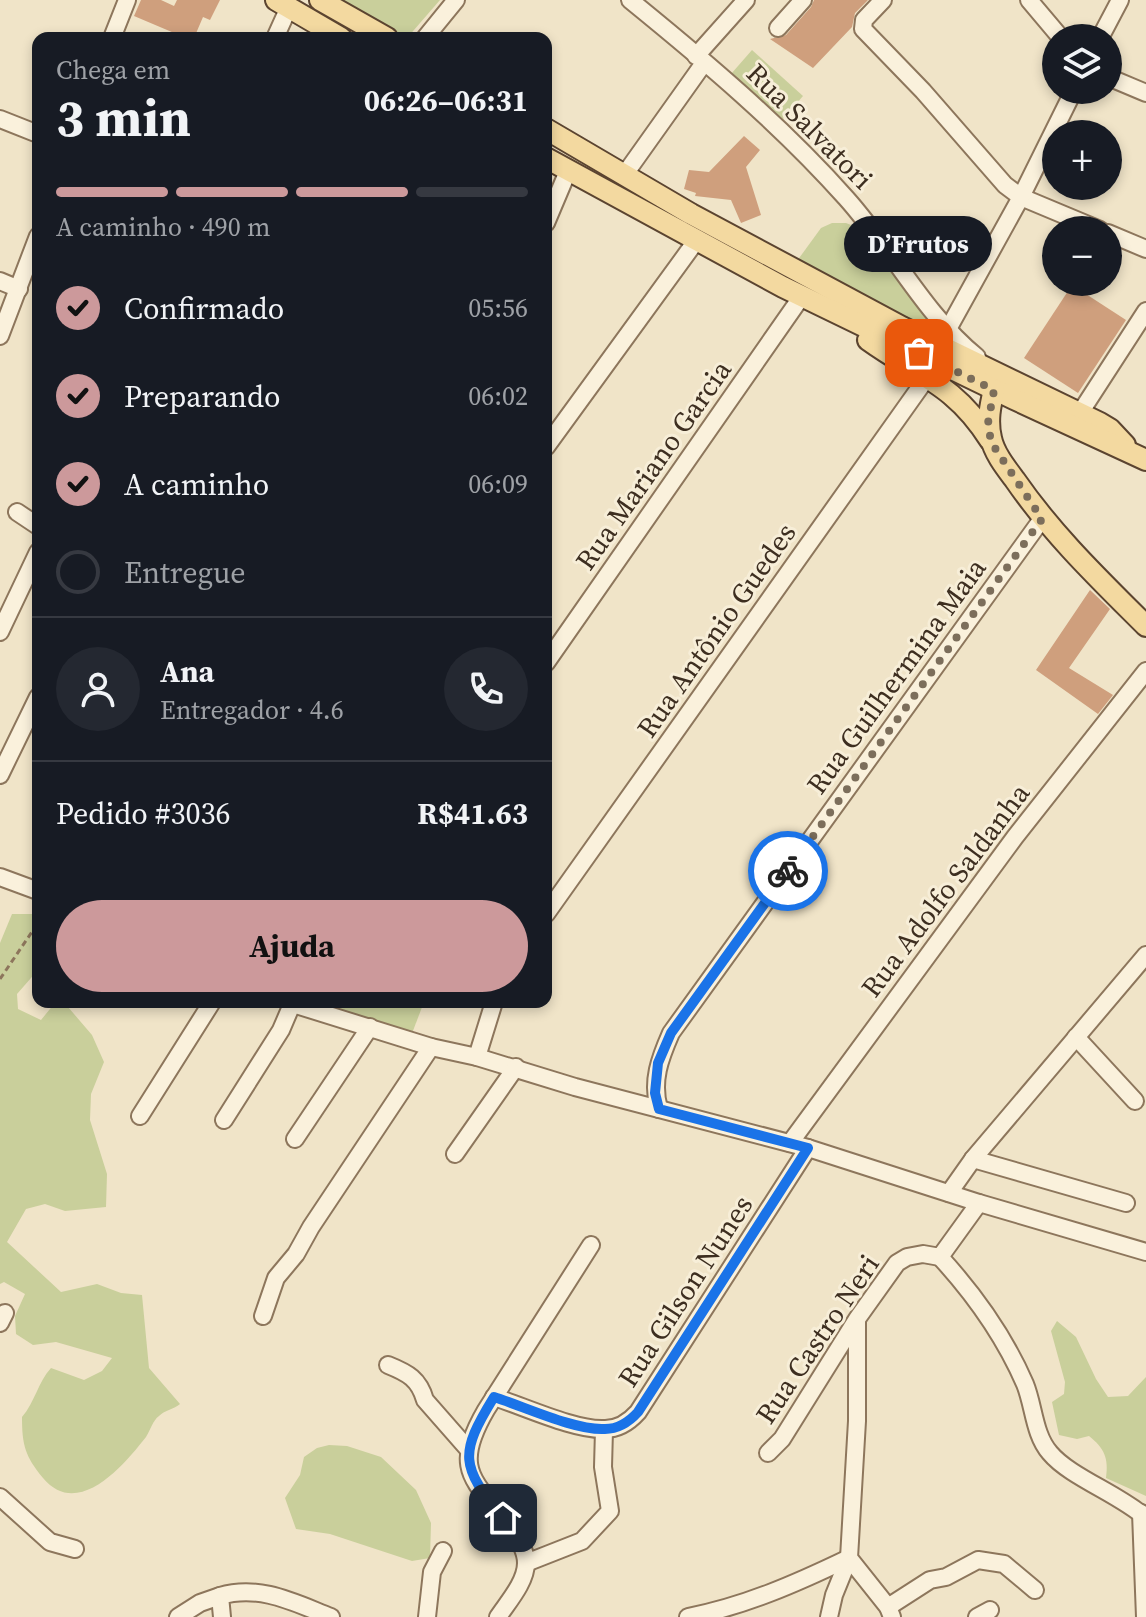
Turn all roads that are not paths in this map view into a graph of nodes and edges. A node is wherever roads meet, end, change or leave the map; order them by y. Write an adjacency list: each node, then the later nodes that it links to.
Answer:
1 (127, 0): 14 (street)
2 (320, 0): 17 (main road)
3 (456, 0): 18 (street)
4 (746, 0): 19 (street)
5 (803, 0): 13 (street)
6 (883, 0): 29 (street)
7 (1029, 0): 11 (street)
8 (1120, 0): 12 (street)
9 (639, 3): 19 (street, Rua Salvatori)
10 (282, 4): 15 (street); 16 (main road)
11 (1049, 24)
12 (1107, 24)
13 (778, 28)
14 (114, 32)
15 (276, 32)
16 (331, 32)
17 (376, 32)
18 (430, 32)
19 (700, 60): 28 (street); 40 (street, Rua Salvatori)
20 (1122, 83): 21 (street)
21 (1146, 93)
22 (1067, 104): 29 (street)
23 (0, 119): 24 (street)
24 (32, 132)
25 (552, 132): 28 (main road)
26 (552, 162): 27 (main road)
27 (568, 171): 30 (street); 33 (main road)
28 (625, 174): 43 (main road)
29 (1021, 197): 31 (street); 40 (street)
30 (552, 209)
31 (1066, 216)
32 (1122, 239): 34 (street)
33 (696, 241): 38 (main road); 45 (street)
34 (1146, 249)
35 (32, 253): 37 (street)
36 (0, 281): 37 (street)
37 (19, 289): 41 (street)
38 (809, 299): 42 (main road); 43 (main road); 54 (street, Rua Mariano Garcia)
39 (1146, 311): 44 (street)
40 (947, 331): 43 (street, Rua Salvatori)
41 (0, 336)
42 (928, 376): 46 (main road); 60 (street, Rua Antônio Guedes)
43 (997, 383): 44 (main road); 46 (main road); 47 (main road)
44 (1080, 413): 47 (main road)
45 (552, 439)
46 (991, 442): 49 (main road)
47 (1138, 455)
48 (17, 512): 50 (street)
49 (1042, 519): 52 (main road); 72 (street, Rua Guilhermina Maia)
50 (32, 522)
51 (32, 565): 53 (street)
52 (1146, 626)
53 (0, 632)
54 (552, 655)
55 (1146, 671): 76 (street, Rua Adolfo Saldanha)
56 (32, 709): 57 (street)
57 (0, 775)
58 (0, 877): 59 (street)
59 (32, 889)
60 (552, 906)
61 (1146, 955): 67 (street)
62 (208, 1008): 73 (street)
63 (291, 1008): 74 (street)
64 (309, 1008): 66 (street)
65 (492, 1008): 69 (street)
66 (370, 1027): 68 (street); 75 (street)
67 (1076, 1037): 71 (street); 79 (street)
68 (431, 1047): 69 (street); 86 (street)
69 (477, 1057): 70 (street)
70 (516, 1067): 72 (street); 78 (street)
71 (1135, 1101)
72 (659, 1109): 76 (street)
73 (140, 1116)
74 (224, 1120)
75 (295, 1139)
76 (790, 1143): 77 (street)
77 (808, 1148): 80 (street); 90 (street, Rua Gilson Nunes)
78 (455, 1154)
79 (973, 1159): 80 (street); 82 (street)
80 (949, 1193): 81 (street)
81 (979, 1203): 84 (street); 85 (street)
82 (1126, 1203)
83 (591, 1245): 89 (street)
84 (1146, 1252)
85 (940, 1257): 87 (street, Rua Castro Neri); 94 (street)
86 (263, 1316)
87 (857, 1319): 92 (street, Rua Castro Neri); 97 (street)
88 (388, 1365): 91 (street)
89 (494, 1397): 90 (street); 91 (street)
90 (604, 1430): 98 (street)
91 (468, 1449): 98 (street)
92 (768, 1453)
93 (0, 1497): 95 (street)
94 (1143, 1515): 109 (street)
95 (75, 1549)
96 (443, 1551): 105 (street)
97 (849, 1558): 101 (street); 107 (street); 108 (street)
98 (526, 1563): 106 (street)
99 (1035, 1590): 101 (street)
100 (220, 1596): 102 (street); 103 (street); 104 (street)
101 (890, 1612)
102 (178, 1617)
103 (222, 1617)
104 (331, 1617)
105 (427, 1617)
106 (498, 1617)
107 (688, 1617)
108 (829, 1617)
109 (1145, 1617)

